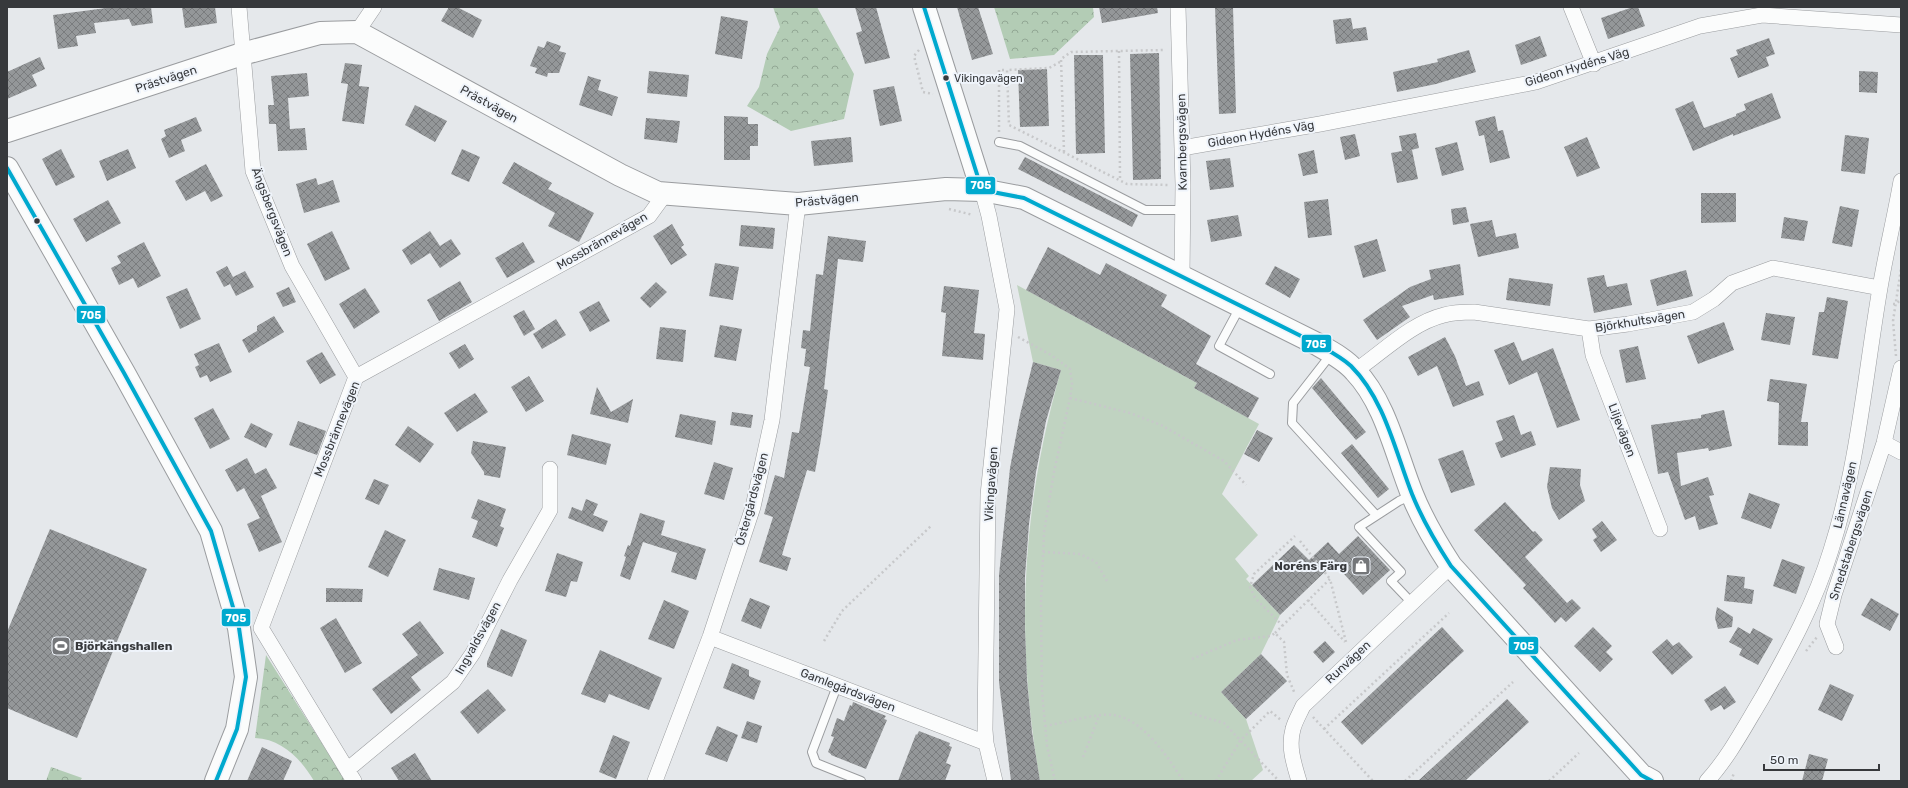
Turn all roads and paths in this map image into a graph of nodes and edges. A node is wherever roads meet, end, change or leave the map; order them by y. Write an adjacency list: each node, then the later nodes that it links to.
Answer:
1 (239, 7): 11 (street, Ängsbergsvägen)
2 (374, 7): 7 (street)
3 (924, 7): 24 (street)
4 (1178, 7): 9 (street, Kvarnbergsvägen)
5 (1571, 7): 13 (street)
6 (1901, 25): 13 (street, Gideon Hydéns Väg)
7 (357, 32): 11 (street, Prästvägen); 25 (street, Prästvägen)
8 (920, 48): 15 (path)
9 (1180, 50): 10 (path); 18 (street, Kvarnbergsvägen)
10 (1119, 51): 12 (path); 21 (path)
11 (242, 54): 16 (street, Prästvägen); 41 (street, Ängsbergsvägen)
12 (1060, 62): 14 (path); 19 (path)
13 (1594, 64): 18 (street, Gideon Hydéns Väg)
14 (1007, 70): 17 (path); 19 (path)
15 (935, 95)
16 (7, 131)
17 (999, 142): 27 (lane)
18 (1182, 148): 23 (street, Kvarnbergsvägen)
19 (1064, 152): 21 (path)
20 (7, 168): 79 (street)
21 (1120, 180): 23 (path)
22 (1901, 181): 28 (street, Lännavägen)
23 (1183, 185): 27 (street, Kvarnbergsvägen)
24 (982, 190): 26 (street, Prästvägen); 30 (street, Prästvägen); 36 (street, Vikingavägen)
25 (665, 194): 26 (street, Prästvägen); 41 (street, Mossbrännevägen)
26 (798, 204): 62 (street, Östergårdsvägen)
27 (1183, 210): 30 (street, Kvarnbergsvägen)
28 (1895, 242): 31 (street, Lännavägen)
29 (1901, 269): 33 (path)
30 (1182, 276): 34 (street, Prästvägen)
31 (1880, 288): 35 (street, Björkhultsvägen); 92 (street, Lännavägen)
32 (1901, 300): 33 (path)
33 (1896, 304): 38 (path)
34 (1240, 306): 37 (street, Prästvägen); 40 (lane)
35 (1589, 329): 39 (street, Björkhultsvägen); 50 (street, Liljevägen)
36 (1006, 330): 42 (path); 75 (street, Vikingavägen)
37 (1332, 353): 39 (street, Prästvägen); 48 (lane)
38 (1900, 368): 43 (street, Smedstabergsvägen)
39 (1356, 371): 47 (street, Prästvägen)
40 (1270, 374)
41 (356, 378): 78 (street, Mossbrännevägen)
42 (1070, 398): 46 (path); 53 (path)
43 (1884, 443): 44 (street); 64 (street, Smedstabergsvägen)
44 (1901, 452)
45 (550, 469): 78 (street, Ingvaldsvägen)
46 (1246, 485)
47 (1412, 495): 48 (lane); 54 (street, Prästvägen)
48 (1376, 515): 58 (lane)
49 (932, 525): 63 (path)
50 (1660, 529)
51 (1295, 536): 60 (path)
52 (1300, 541): 55 (path)
53 (1043, 552): 56 (path); 71 (path)
54 (1451, 566): 58 (street, Runvägen); 91 (street, Prästvägen)
55 (1330, 579): 57 (path); 57 (path)
56 (1107, 581)
57 (1308, 600): 60 (path)
58 (1412, 603): 68 (street, Runvägen)
59 (1449, 613): 73 (path)
60 (1283, 626): 61 (path)
61 (1276, 633): 65 (path); 68 (path)
62 (710, 637): 67 (street, Gamlegårdsvägen); 80 (street, Östergårdsvägen)
63 (824, 641)
64 (1836, 646)
65 (1192, 659)
66 (1513, 682): 89 (path)
67 (837, 686): 75 (street, Gamlegårdsvägen); 81 (lane)
68 (1303, 706): 72 (street, Runvägen); 73 (path)
69 (1190, 713): 74 (path)
70 (1099, 716): 71 (path); 77 (path); 84 (path)
71 (1045, 726): 83 (path)
72 (1293, 729): 74 (path); 87 (street, Runvägen)
73 (1324, 729): 88 (path)
74 (1240, 740): 85 (path); 86 (path)
75 (986, 743): 82 (street, Vikingavägen)
76 (1579, 754): 90 (path)
77 (1084, 757)
78 (350, 775)
79 (216, 781)
80 (655, 781)
81 (861, 781)
82 (995, 781)
83 (1055, 781)
84 (1183, 781)
85 (1216, 781)
86 (1279, 781)
87 (1300, 781)
88 (1373, 781)
89 (1405, 781)
90 (1549, 781)
91 (1652, 781)
92 (1707, 781)

